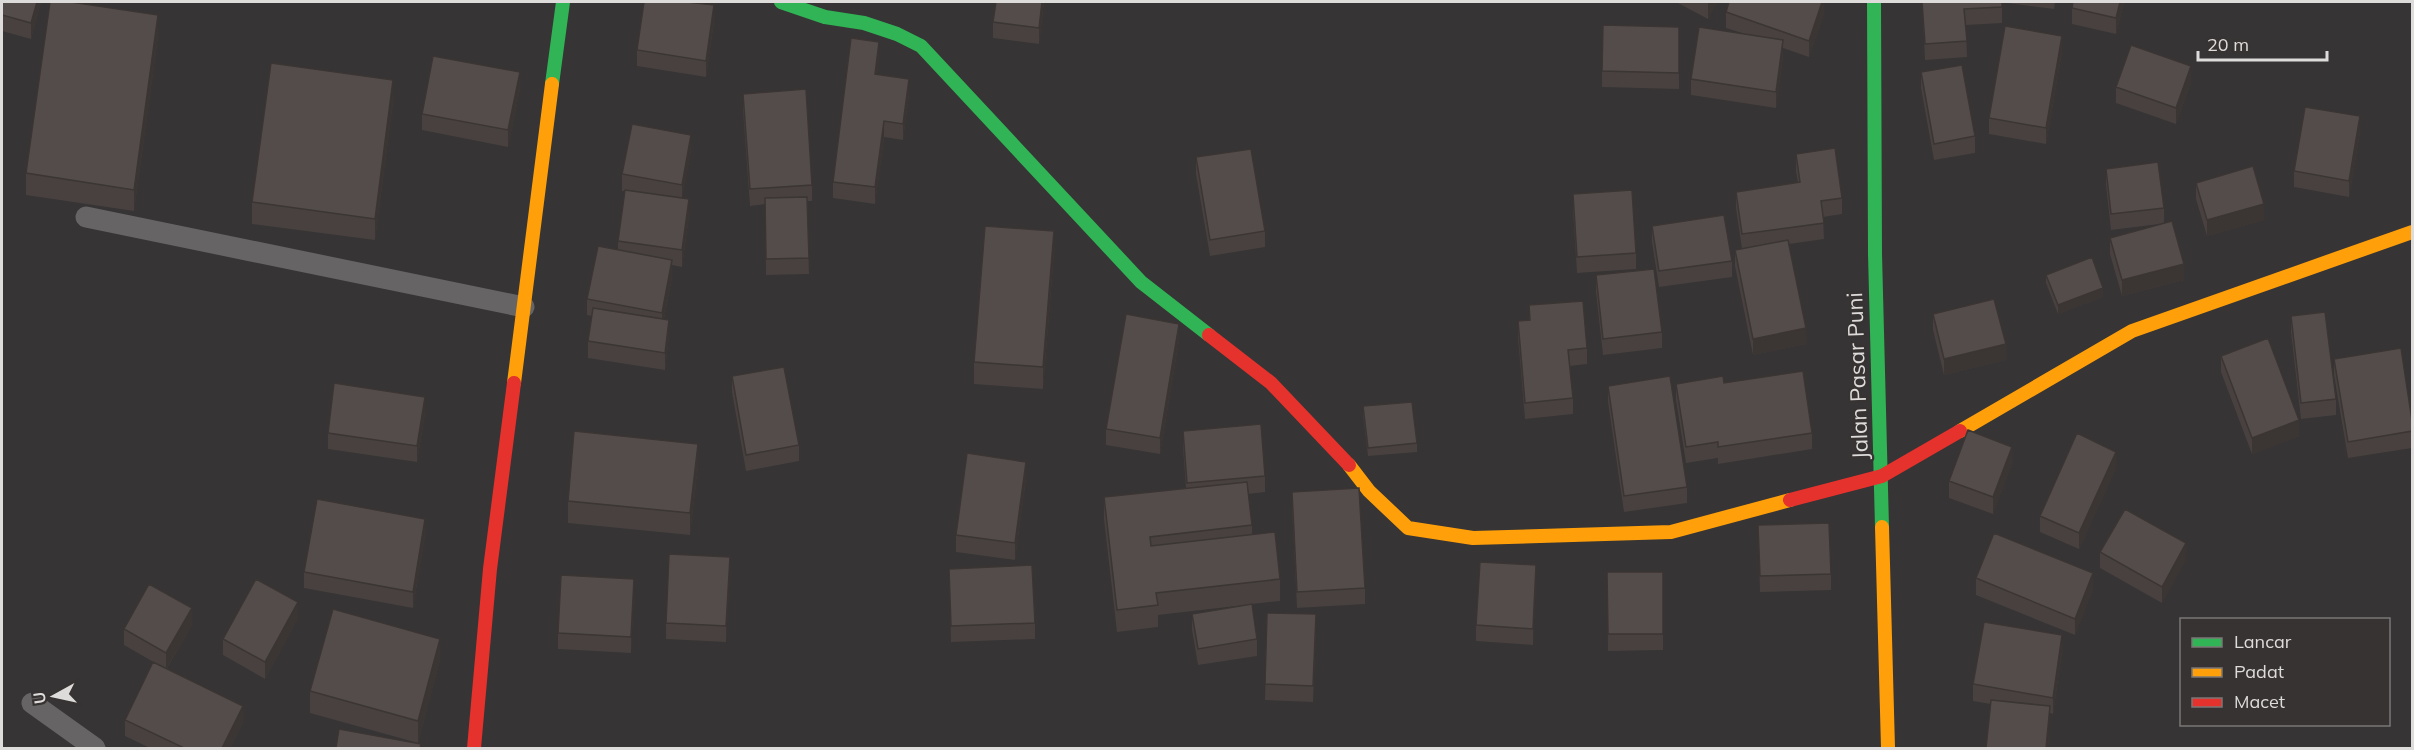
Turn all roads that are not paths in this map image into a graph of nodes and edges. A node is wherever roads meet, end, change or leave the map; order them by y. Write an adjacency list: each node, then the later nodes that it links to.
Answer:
1 (563, 2): 6 (street)
2 (781, 2): 7 (street)
3 (1874, 2): 7 (street, Jalan Pasar Puni)
4 (86, 217): 6 (lane)
5 (2412, 232): 7 (street)
6 (524, 307): 10 (street)
7 (1882, 476): 11 (street, Jalan Pasar Puni)
8 (32, 703): 9 (lane)
9 (95, 748)
10 (474, 748)
11 (1888, 748)

